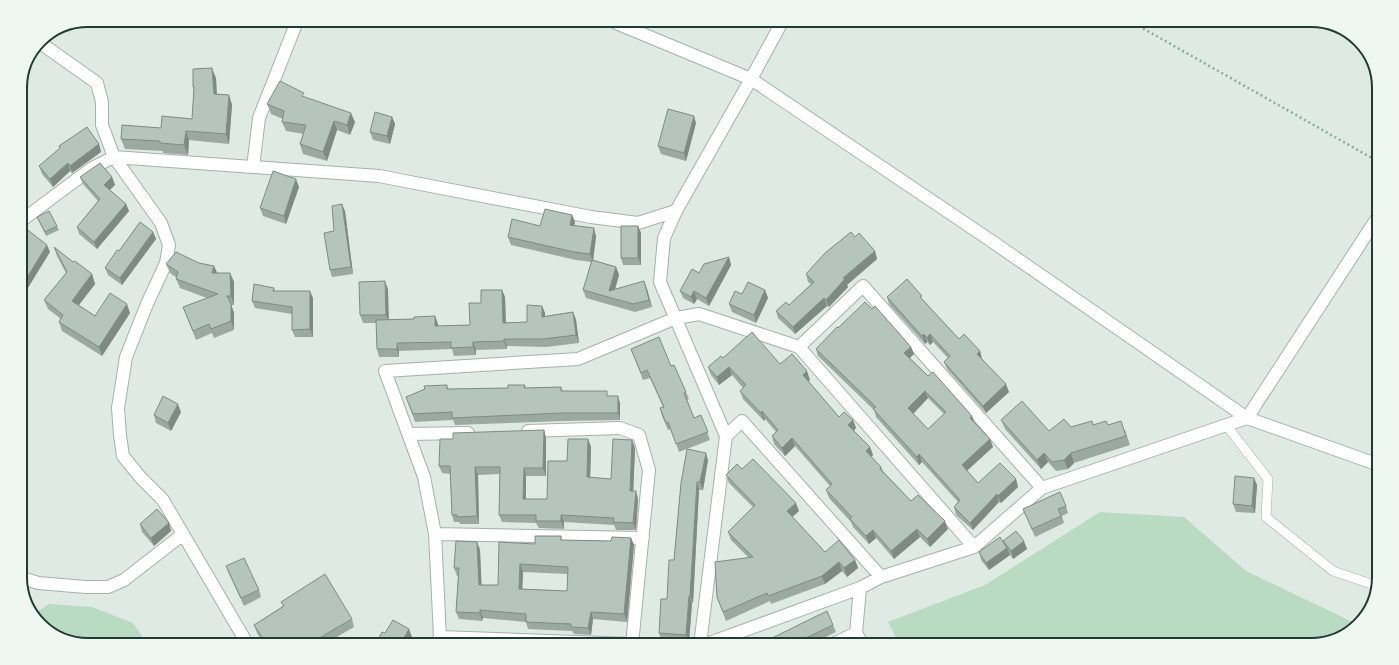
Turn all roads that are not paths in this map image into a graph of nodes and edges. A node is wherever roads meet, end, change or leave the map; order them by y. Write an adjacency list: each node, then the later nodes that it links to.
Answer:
1 (295, 27): 7 (street)
2 (626, 27): 5 (street)
3 (779, 27): 5 (street)
4 (45, 46): 6 (street)
5 (752, 79): 8 (street); 13 (street)
6 (114, 157): 7 (street); 9 (street); 22 (street)
7 (253, 167): 8 (street)
8 (676, 211): 11 (street)
9 (27, 217)
10 (1372, 226): 13 (street)
11 (676, 318): 12 (street); 17 (street); 18 (street)
12 (799, 347): 20 (street); 24 (street)
13 (1247, 418): 14 (street); 19 (street)
14 (1226, 425): 20 (street); 27 (lane)
15 (519, 431): 23 (street)
16 (480, 432): 17 (street)
17 (409, 434): 21 (street)
18 (726, 436): 25 (street); 33 (street)
19 (1372, 463)
20 (1042, 488): 24 (street)
21 (435, 534): 23 (street); 31 (street)
22 (182, 535): 26 (street); 30 (street)
23 (643, 538): 32 (street)
24 (974, 547): 25 (street)
25 (881, 577): 28 (street)
26 (27, 579)
27 (1371, 584)
28 (860, 588): 29 (street); 34 (street)
29 (856, 633): 35 (street); 36 (street)
30 (244, 638)
31 (438, 638)
32 (633, 638)
33 (701, 638)
34 (723, 638)
35 (846, 638)
36 (859, 638)

